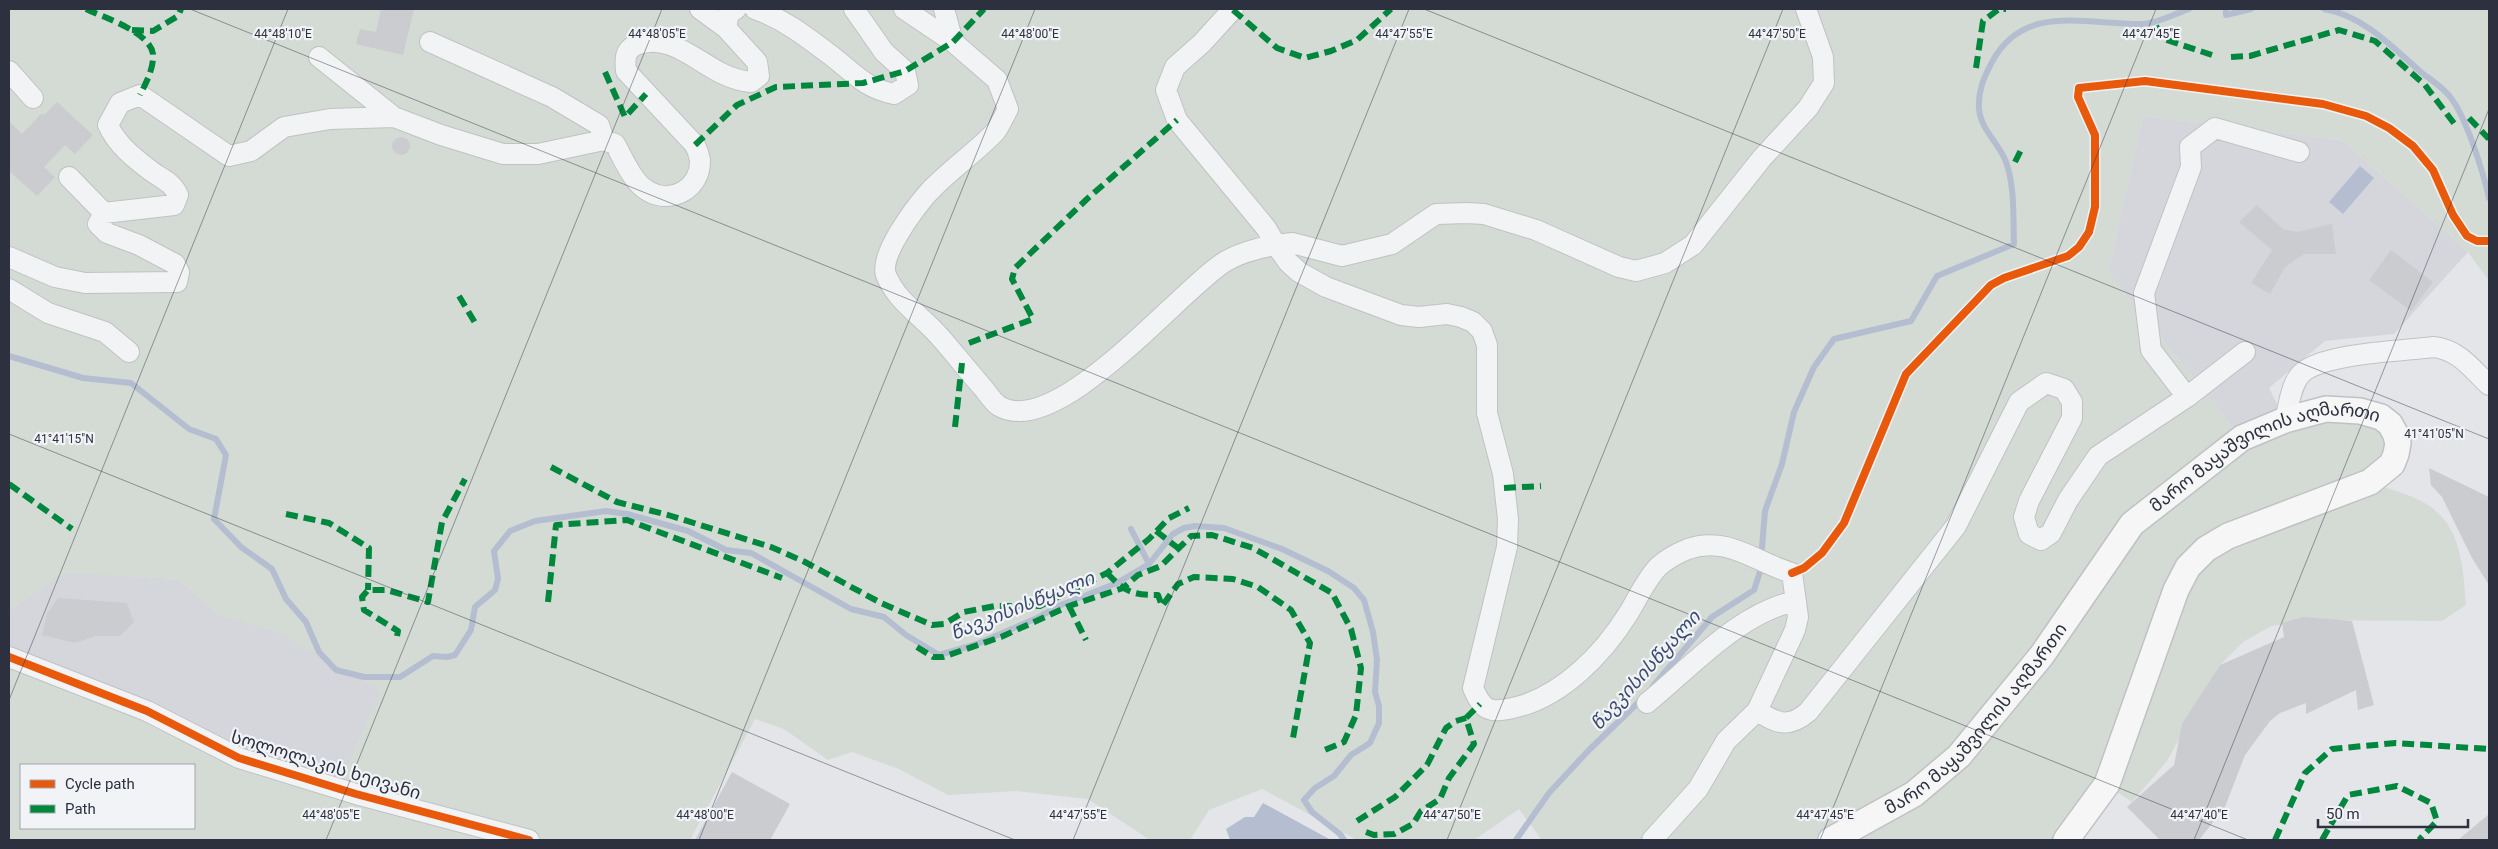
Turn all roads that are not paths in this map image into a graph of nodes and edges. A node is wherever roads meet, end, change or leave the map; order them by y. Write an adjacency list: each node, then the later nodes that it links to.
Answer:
1 (700, 9): 9 (street)
2 (736, 9): 9 (street)
3 (755, 9): 4 (street)
4 (854, 9)
5 (904, 9): 11 (street)
6 (944, 9): 11 (street)
7 (1233, 9): 20 (street)
8 (1806, 9): 20 (street)
9 (726, 28): 16 (street)
10 (430, 42): 16 (street)
11 (953, 42): 20 (street)
12 (319, 57): 15 (street)
13 (9, 70): 14 (street)
14 (33, 98)
15 (394, 117): 16 (street); 19 (street)
16 (604, 140)
17 (2298, 152): 26 (street)
18 (69, 177): 19 (street)
19 (104, 213): 21 (street)
20 (1276, 244): 28 (street)
21 (9, 257)
22 (9, 289): 23 (street)
23 (129, 352)
24 (2245, 352): 26 (street)
25 (2489, 385): 27 (street)
26 (2187, 397): 31 (street)
27 (2285, 420): 34 (main road, მარო მაყაშვილის აღმართი); 35 (main road, მარო მაყაშვილის აღმართი)
28 (1796, 601): 30 (street); 31 (street)
29 (9, 657): 32 (street, სოლოლაკის ხეივანი)
30 (1647, 703)
31 (1757, 711): 33 (street)
32 (529, 840)
33 (1652, 840)
34 (1831, 840)
35 (2066, 840)

